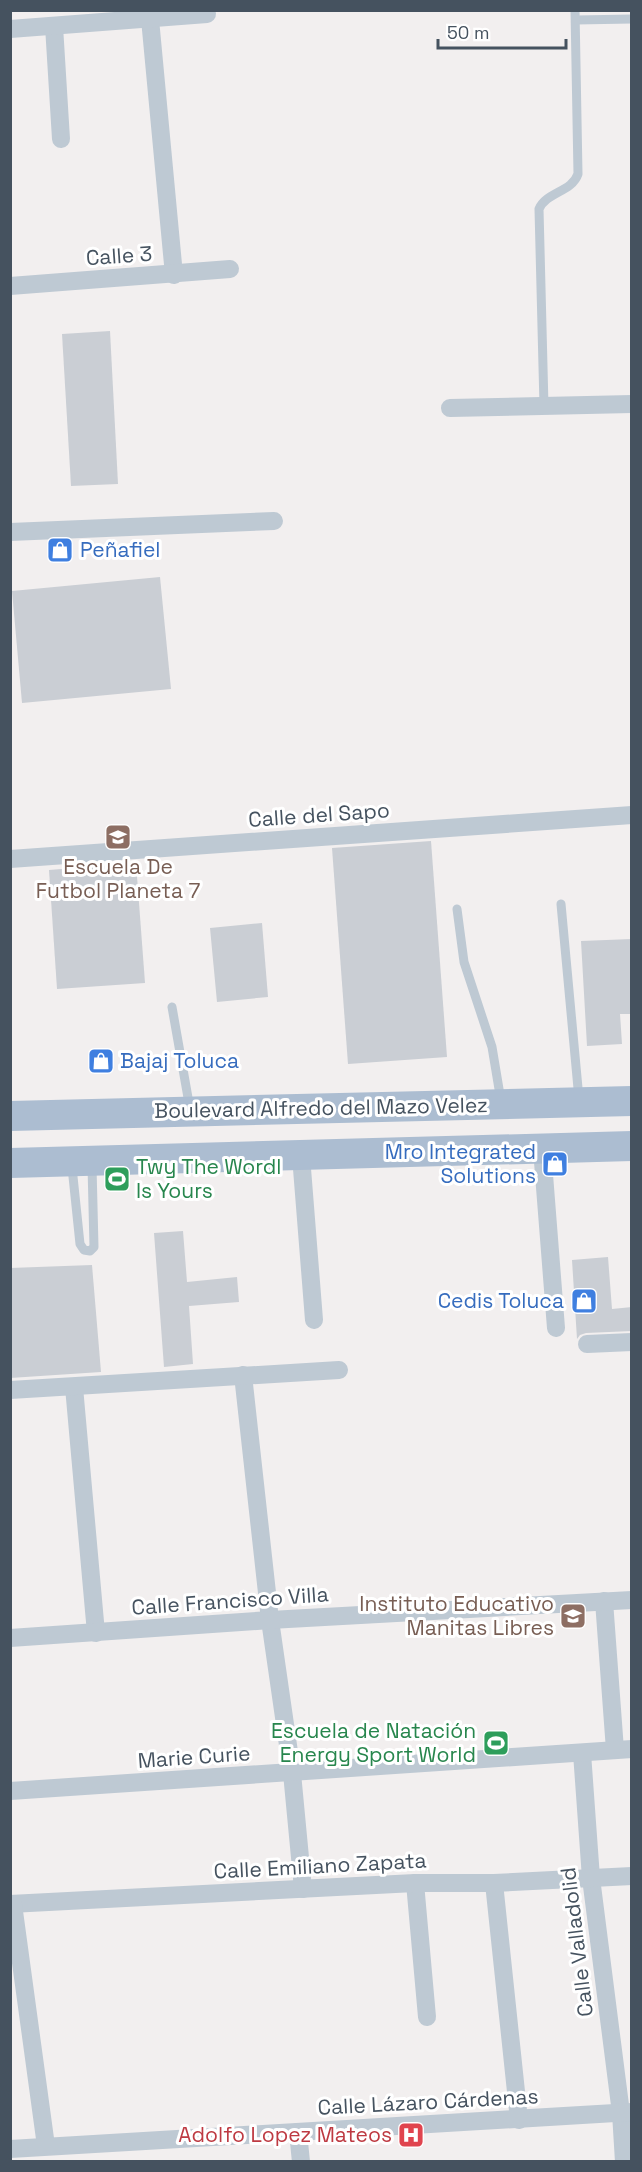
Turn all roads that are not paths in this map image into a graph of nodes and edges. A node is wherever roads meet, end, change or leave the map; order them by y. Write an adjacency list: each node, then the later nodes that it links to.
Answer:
1 (179, 13): 2 (street); 4 (street)
2 (207, 14)
3 (576, 15): 5 (lane); 13 (lane)
4 (150, 18): 6 (street); 10 (street)
5 (632, 19)
6 (54, 26): 7 (street); 8 (street)
7 (10, 29)
8 (61, 139)
9 (230, 269): 10 (street, Calle 3)
10 (174, 275): 11 (street, Calle 3)
11 (10, 286)
12 (632, 404): 13 (street)
13 (544, 406): 14 (street)
14 (450, 408)
15 (274, 521): 16 (street)
16 (10, 532)
17 (632, 815): 18 (street, Calle del Sapo)
18 (10, 859)
19 (561, 904): 23 (lane)
20 (457, 909): 24 (lane)
21 (172, 1007): 25 (lane)
22 (632, 1101): 23 (main road, Boulevard Alfredo del Mazo Velez)
23 (579, 1102): 24 (main road, Boulevard Alfredo del Mazo Velez)
24 (502, 1103): 25 (main road, Boulevard Alfredo del Mazo Velez)
25 (190, 1112): 26 (main road, Boulevard Alfredo del Mazo Velez)
26 (10, 1116)
27 (632, 1146): 28 (main road)
28 (542, 1149): 29 (main road); 33 (street)
29 (301, 1156): 30 (main road); 32 (street)
30 (82, 1161): 30 (lane); 31 (main road)
31 (10, 1163)
32 (314, 1320)
33 (556, 1328)
34 (632, 1342): 35 (street)
35 (587, 1344)
36 (339, 1370): 37 (street)
37 (243, 1376): 38 (street); 42 (street)
38 (74, 1387): 39 (street); 43 (street)
39 (10, 1390)
40 (632, 1600): 41 (street, Calle Francisco Villa)
41 (604, 1601): 42 (street, Calle Francisco Villa); 45 (street)
42 (270, 1620): 43 (street, Calle Francisco Villa); 47 (street)
43 (96, 1633): 44 (street, Calle Francisco Villa)
44 (10, 1638)
45 (623, 1750): 46 (street, Marie Curie)
46 (582, 1753): 47 (street, Marie Curie); 50 (street, Calle Valladolid)
47 (292, 1773): 48 (street, Marie Curie); 53 (street)
48 (10, 1791)
49 (632, 1876): 50 (street, Calle Emiliano Zapata)
50 (591, 1878): 52 (street, Calle Emiliano Zapata); 56 (street, Calle Valladolid)
51 (415, 1883): 52 (street, Calle Emiliano Zapata); 53 (street, Calle Emiliano Zapata); 55 (street)
52 (494, 1883): 57 (street)
53 (303, 1889): 54 (street, Calle Emiliano Zapata)
54 (12, 1904): 61 (street)
55 (428, 2017)
56 (626, 2113): 57 (street, Calle Lázaro Cárdenas); 64 (street, Calle Valladolid)
57 (519, 2120): 58 (street, Calle Lázaro Cárdenas)
58 (298, 2132): 59 (street, Calle Lázaro Cárdenas); 63 (street)
59 (100, 2143): 61 (street, Calle Lázaro Cárdenas); 62 (street)
60 (10, 2149): 61 (street, Calle Lázaro Cárdenas)
61 (36, 2152)
62 (102, 2162)
63 (301, 2162)
64 (624, 2162)

